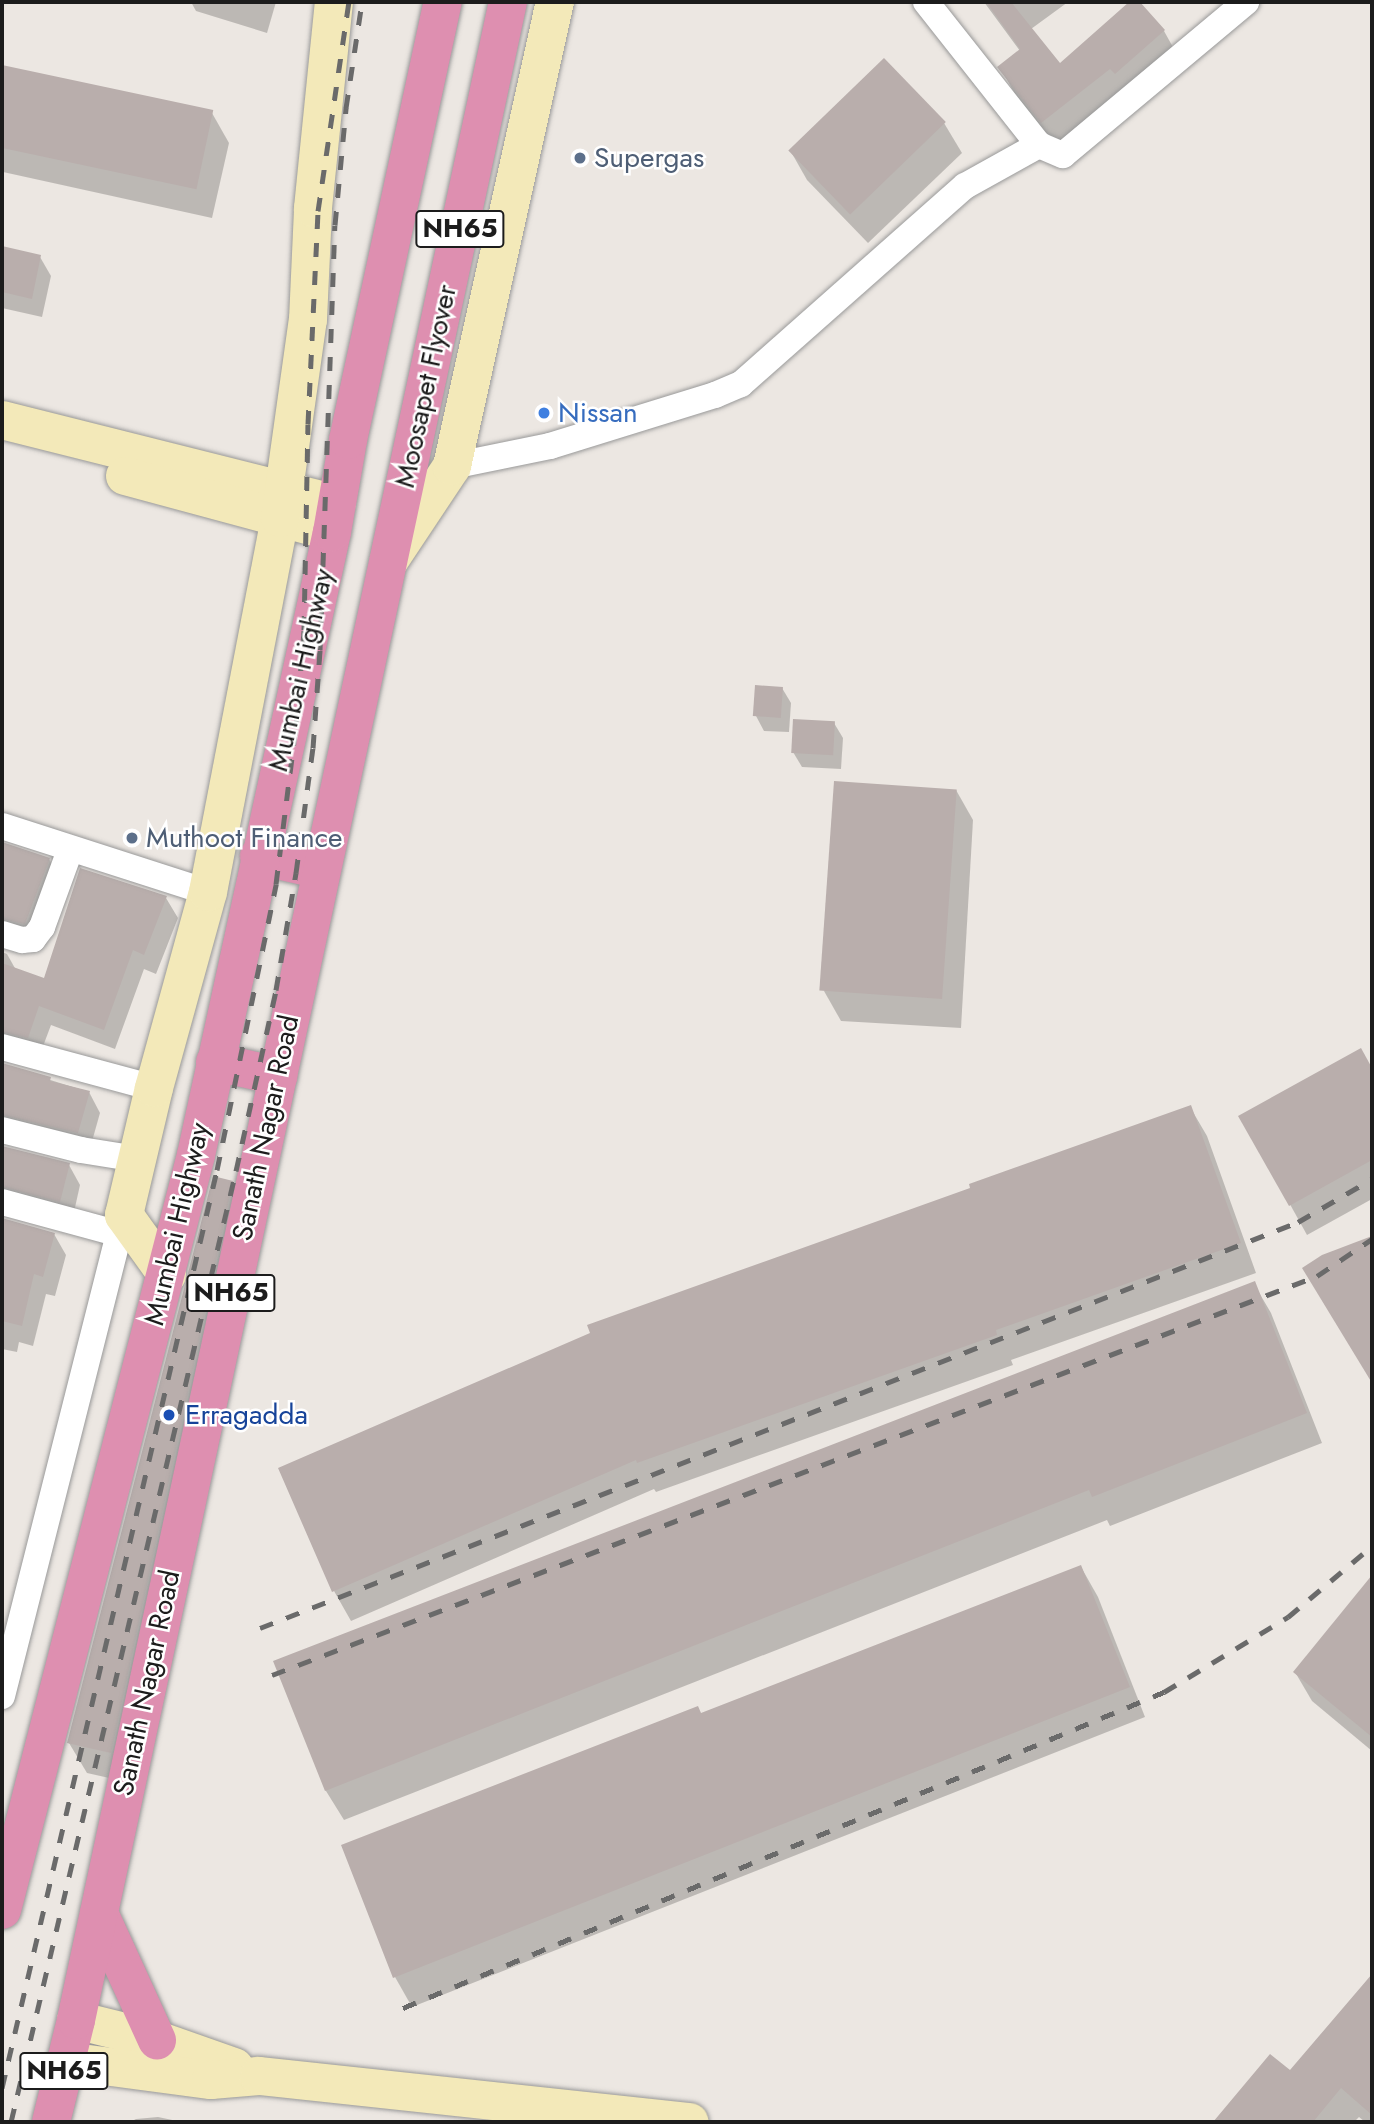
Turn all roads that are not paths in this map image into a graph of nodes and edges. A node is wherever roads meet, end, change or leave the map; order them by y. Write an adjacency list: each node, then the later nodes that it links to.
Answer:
1 (334, 2): 11 (street)
2 (443, 2): 12 (highway, NH65)
3 (508, 2): 13 (highway, Moosapet Flyover / NH65)
4 (555, 2): 10 (street)
5 (926, 2): 7 (street)
6 (1246, 2): 7 (street)
7 (1039, 145): 10 (street)
8 (2, 420): 11 (street)
9 (2, 444): 11 (street)
10 (452, 466): 13 (street)
11 (282, 504): 12 (street); 18 (street)
12 (335, 518): 16 (highway, Mumbai Highway / NH65)
13 (387, 566): 17 (highway, Sanath Nagar Road / NH65)
14 (2, 825): 15 (street)
15 (70, 850): 18 (street); 19 (street)
16 (259, 856): 17 (highway); 21 (highway, Mumbai Highway / NH65)
17 (321, 870): 22 (highway, Sanath Nagar Road / NH65)
18 (208, 892): 23 (street)
19 (2, 934)
20 (2, 1047): 23 (street)
21 (215, 1062): 22 (highway); 28 (highway, Mumbai Highway / NH65)
22 (278, 1076): 32 (highway, Sanath Nagar Road / NH65)
23 (154, 1088): 25 (street)
24 (2, 1130): 25 (street)
25 (137, 1159): 27 (street)
26 (2, 1202): 27 (street)
27 (122, 1224): 28 (street); 29 (street)
28 (167, 1275): 30 (highway, Mumbai Highway / NH65)
29 (2, 1696)
30 (8, 1849): 31 (highway, Mumbai Highway / NH65)
31 (2, 1910)
32 (99, 1913): 33 (highway, Sanath Nagar Road / NH65); 34 (highway)
33 (76, 2020): 34 (street); 35 (highway, NH65)
34 (157, 2040): 36 (street)
35 (66, 2061): 36 (street); 38 (highway, NH65)
36 (259, 2076): 37 (street)
37 (632, 2119): 39 (street)
38 (51, 2122)
39 (690, 2122)

